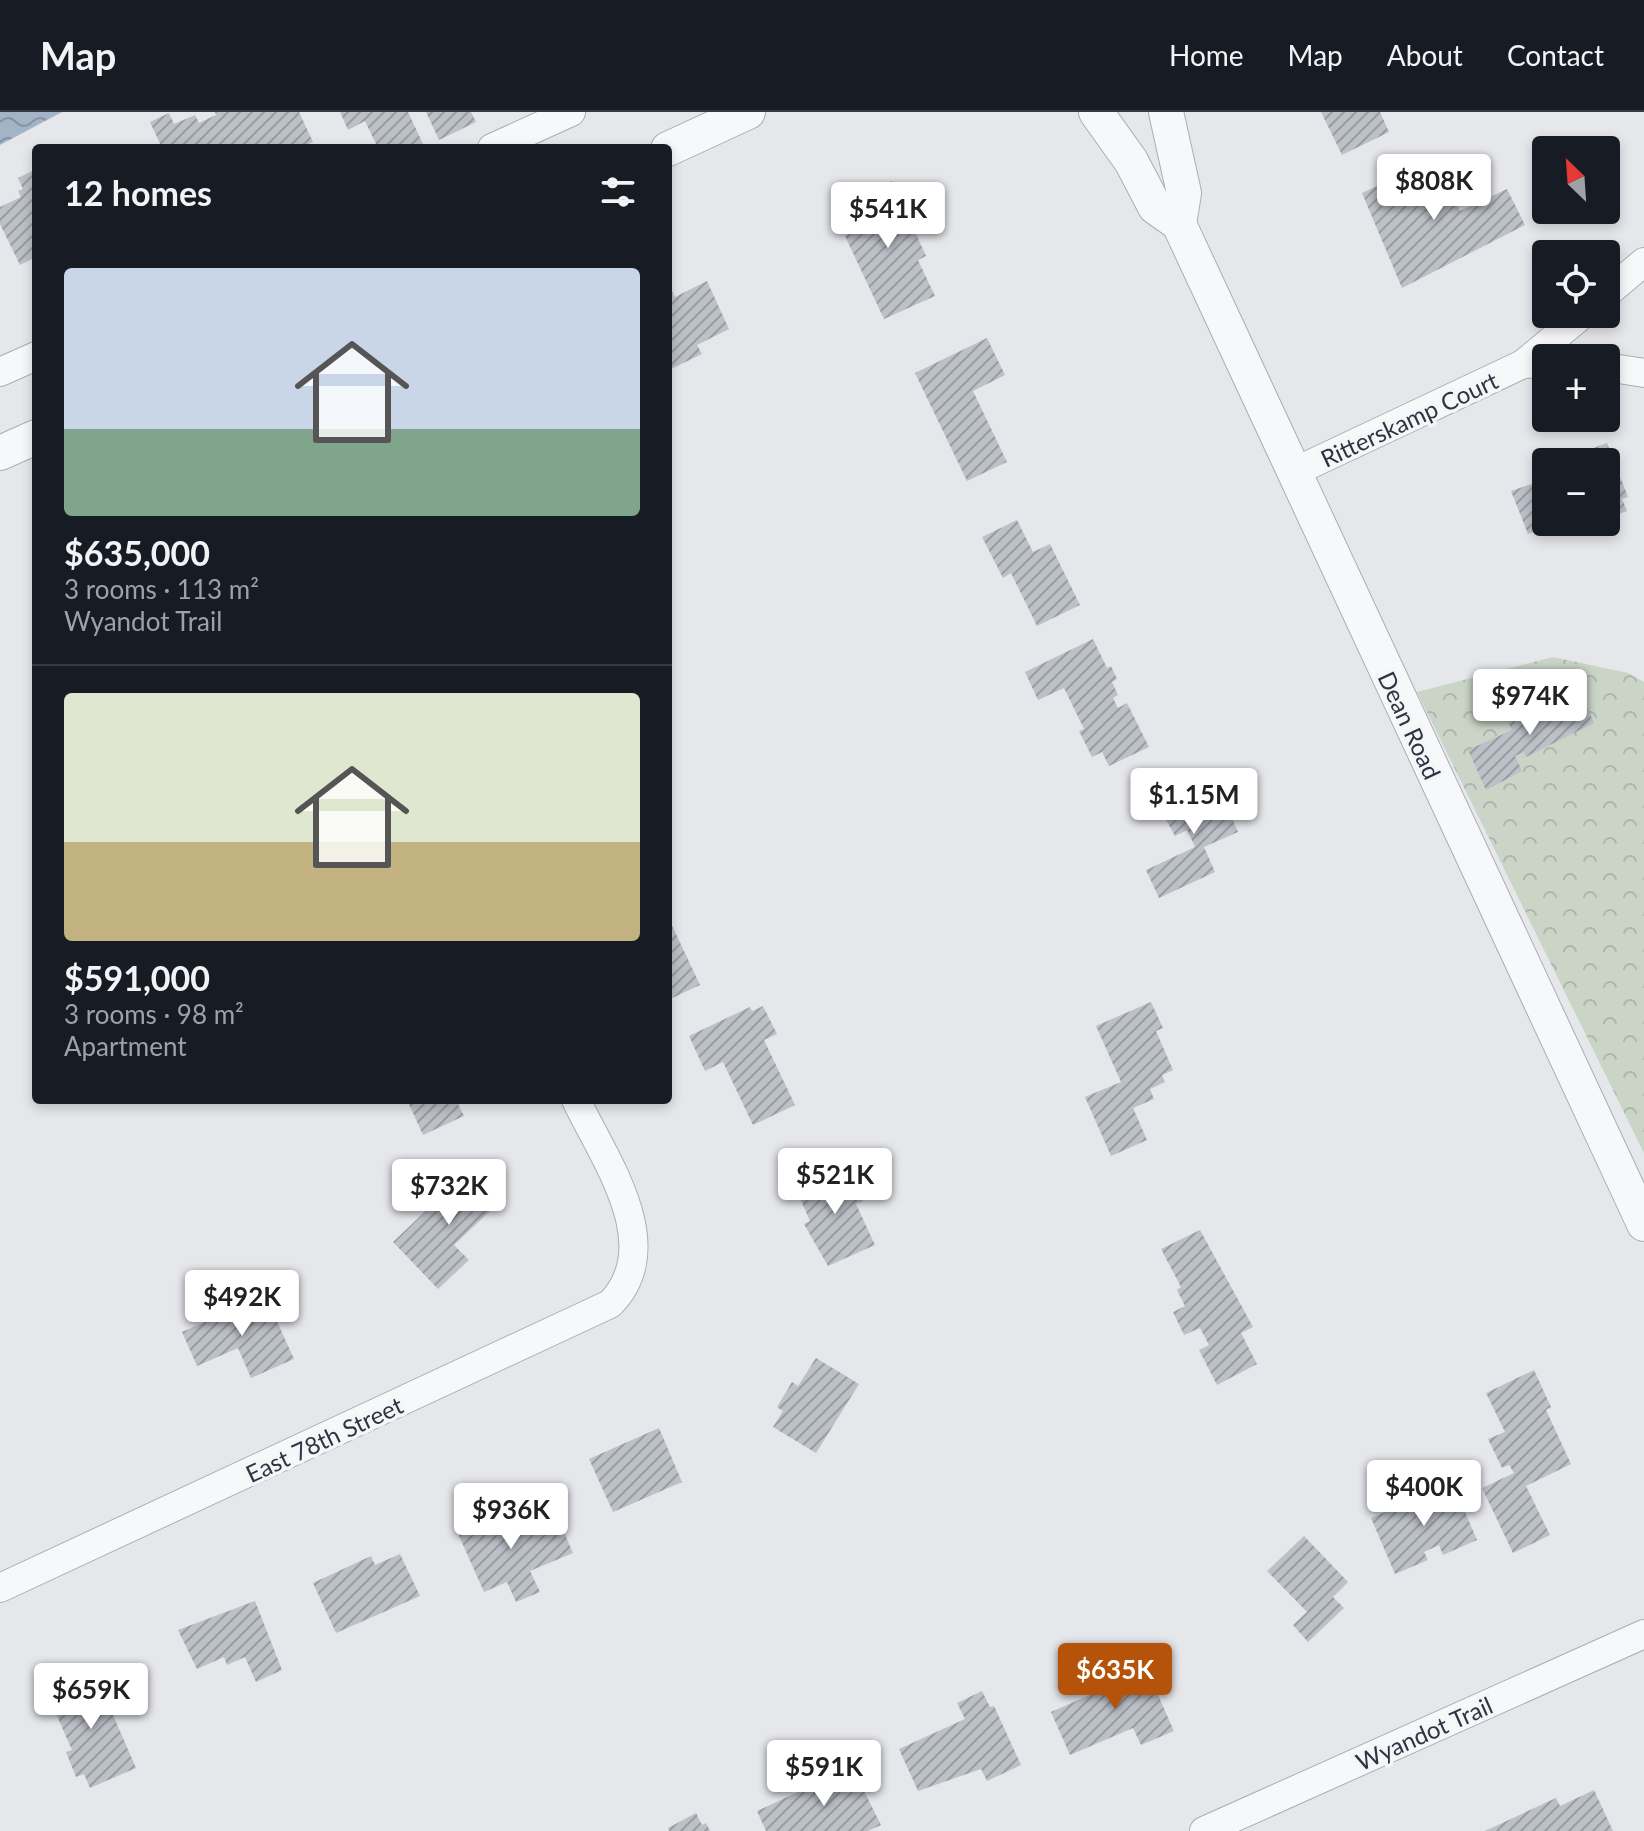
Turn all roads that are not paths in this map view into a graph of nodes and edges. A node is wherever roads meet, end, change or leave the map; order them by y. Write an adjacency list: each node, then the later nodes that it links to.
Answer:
1 (571, 112): 5 (street)
2 (748, 112): 6 (street)
3 (1096, 112): 7 (street, Dean Road)
4 (1166, 112): 7 (street, Dean Road)
5 (501, 144)
6 (672, 147)
7 (1179, 224): 19 (street, Dean Road)
8 (1644, 262): 9 (street)
9 (1620, 282)
10 (1570, 328): 11 (street, Ritterskamp Court)
11 (1554, 344)
12 (32, 358): 15 (street)
13 (1532, 365): 19 (street, Ritterskamp Court)
14 (1620, 369): 16 (street)
15 (0, 372)
16 (1644, 373)
17 (32, 439): 18 (street)
18 (0, 453)
19 (1294, 472): 21 (street, Dean Road)
20 (578, 1104): 22 (street, East 78th Street)
21 (1644, 1224)
22 (0, 1588)
23 (1644, 1634): 24 (street, Wyandot Trail)
24 (1204, 1831)

